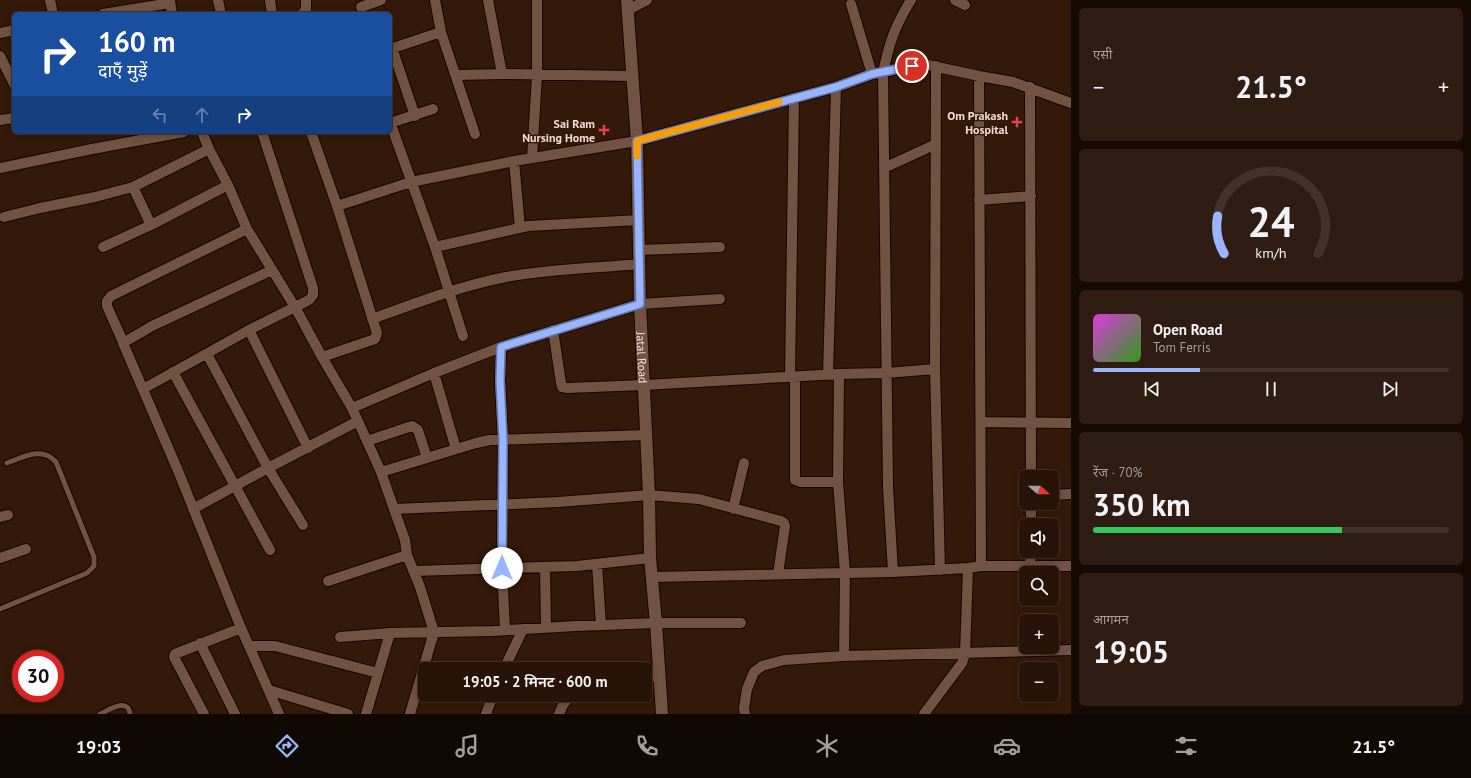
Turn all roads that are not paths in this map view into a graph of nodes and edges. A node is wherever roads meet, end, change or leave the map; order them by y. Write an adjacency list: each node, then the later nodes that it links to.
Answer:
1 (50, 0): 17 (street)
2 (218, 0): 20 (street)
3 (270, 0): 21 (street)
4 (306, 0): 22 (street)
5 (381, 0): 16 (street)
6 (435, 0): 24 (street)
7 (488, 0): 32 (street)
8 (537, 0): 33 (street)
9 (647, 0): 14 (street)
10 (911, 0): 31 (street)
11 (955, 0): 15 (street)
12 (170, 1): 18 (street); 19 (street)
13 (852, 4): 34 (street)
14 (628, 5): 36 (main road, Jatal Road)
15 (965, 5)
16 (361, 7)
17 (53, 12)
18 (113, 12)
19 (172, 12)
20 (221, 12)
21 (272, 12)
22 (304, 12)
23 (12, 30): 25 (street)
24 (441, 32): 26 (street); 35 (street)
25 (0, 33)
26 (392, 49)
27 (392, 52): 43 (street)
28 (0, 56): 30 (street)
29 (936, 66): 31 (street); 37 (street); 54 (street)
30 (8, 72)
31 (883, 73): 34 (street); 59 (street)
32 (502, 74): 33 (street); 35 (street)
33 (537, 74): 36 (street); 56 (street)
34 (872, 74): 38 (street)
35 (457, 75): 52 (street)
36 (633, 76): 53 (main road, Jatal Road)
37 (979, 76): 39 (street); 64 (street)
38 (836, 87): 40 (street); 94 (street)
39 (1030, 87): 41 (street); 63 (street)
40 (794, 98): 53 (street); 95 (street)
41 (1071, 103)
42 (433, 109): 43 (street)
43 (415, 116): 46 (street)
44 (12, 118): 45 (street)
45 (0, 120)
46 (392, 122)
47 (392, 129): 60 (street)
48 (173, 134): 58 (street)
49 (203, 134): 55 (street)
50 (263, 134): 80 (street)
51 (312, 134): 65 (street)
52 (475, 134)
53 (637, 141): 56 (street); 67 (main road, Jatal Road)
54 (936, 144): 59 (street); 89 (street)
55 (209, 149): 61 (street); 62 (street)
56 (532, 158): 57 (street)
57 (514, 161): 60 (street); 69 (street)
58 (0, 168)
59 (884, 168): 92 (street)
60 (411, 182): 65 (street); 72 (street)
61 (228, 185): 68 (street); 70 (street)
62 (133, 187): 66 (street); 68 (street)
63 (1031, 196): 64 (street); 101 (street)
64 (979, 200): 100 (street)
65 (337, 206): 81 (street)
66 (4, 217)
67 (639, 220): 69 (street); 74 (main road, Jatal Road)
68 (152, 225): 71 (street)
69 (520, 228): 72 (street)
70 (248, 229): 76 (street); 85 (street)
71 (103, 247)
72 (435, 247): 77 (street)
73 (720, 247): 74 (street)
74 (639, 250): 75 (main road, Jatal Road)
75 (640, 264): 77 (street); 79 (main road, Jatal Road)
76 (272, 270): 80 (street); 85 (street)
77 (448, 291): 81 (street); 84 (street)
78 (720, 299): 79 (street)
79 (640, 304): 83 (street); 96 (main road, Jatal Road)
80 (295, 307): 82 (street); 88 (street)
81 (372, 319): 88 (street)
82 (249, 330): 87 (street); 106 (street)
83 (554, 330): 86 (street); 96 (street)
84 (463, 336)
85 (124, 342): 97 (street)
86 (501, 347): 91 (street); 104 (street)
87 (207, 354): 90 (street); 111 (street)
88 (322, 357): 98 (street)
89 (935, 369): 92 (street); 137 (street)
90 (172, 372): 97 (street); 115 (street)
91 (434, 373): 98 (street); 107 (street)
92 (886, 373): 93 (street); 139 (street)
93 (839, 374): 94 (street); 114 (street)
94 (828, 375): 95 (street)
95 (792, 377): 96 (street); 114 (street)
96 (644, 385): 103 (main road, Jatal Road)
97 (143, 388): 120 (street)
98 (352, 408): 99 (street)
99 (358, 422): 105 (street); 106 (street)
100 (981, 422): 101 (street); 131 (street)
101 (1032, 423): 102 (street); 112 (street)
102 (1071, 423)
103 (647, 435): 104 (street); 117 (main road, Jatal Road)
104 (503, 440): 107 (street); 119 (street)
105 (367, 441): 108 (street); 113 (street)
106 (308, 448): 111 (street)
107 (456, 449): 108 (street)
108 (427, 458): 113 (street)
109 (7, 463): 144 (lane)
110 (744, 463): 122 (street)
111 (268, 468): 115 (street); 123 (street)
112 (1031, 470)
113 (381, 472): 121 (street)
114 (838, 482): 140 (street)
115 (235, 487): 120 (street); 125 (street)
116 (1071, 494): 118 (street)
117 (649, 495): 119 (street); 122 (street); 128 (main road, Jatal Road)
118 (1059, 495)
119 (502, 504): 121 (street); 135 (street)
120 (192, 509): 148 (street)
121 (394, 509): 126 (street)
122 (733, 509): 141 (street)
123 (303, 525)
124 (26, 549): 127 (street)
125 (270, 550)
126 (407, 555): 138 (street); 143 (street)
127 (0, 558)
128 (650, 558): 129 (street); 142 (main road, Jatal Road)
129 (597, 564): 130 (street); 147 (street)
130 (546, 566): 135 (street); 149 (street)
131 (981, 566): 134 (street); 136 (street)
132 (1059, 566): 133 (street)
133 (1071, 566)
134 (1019, 567)
135 (502, 568): 138 (street); 151 (street)
136 (968, 568): 137 (street); 158 (street)
137 (940, 570): 139 (street)
138 (414, 571): 152 (street)
139 (893, 572): 140 (street)
140 (845, 573): 141 (street); 159 (street)
141 (778, 574): 142 (street)
142 (652, 576): 145 (main road, Jatal Road)
143 (328, 581)
144 (0, 609)
145 (656, 623): 146 (street); 147 (street); 163 (main road, Jatal Road)
146 (741, 623)
147 (601, 625): 149 (street)
148 (241, 628): 155 (street); 156 (street)
149 (546, 628): 150 (street)
150 (523, 629): 151 (street); 161 (street)
151 (505, 630): 152 (street)
152 (434, 632): 153 (street); 160 (street)
153 (390, 633): 154 (street); 162 (street)
154 (340, 637)
155 (200, 643): 171 (street); 172 (street)
156 (250, 646): 162 (street); 166 (street)
157 (1071, 650): 158 (street)
158 (965, 654): 159 (street); 181 (street)
159 (844, 656): 180 (street)
160 (426, 662)
161 (507, 662)
162 (378, 674): 175 (street)
163 (660, 676): 164 (street); 179 (main road, Jatal Road)
164 (652, 677)
165 (418, 689): 176 (street)
166 (269, 690): 173 (street); 174 (street)
167 (490, 702): 177 (street)
168 (566, 702): 178 (street)
169 (100, 714): 170 (lane)
170 (130, 714)
171 (204, 714)
172 (235, 714)
173 (278, 714)
174 (348, 714)
175 (366, 714)
176 (410, 714)
177 (486, 714)
178 (559, 714)
179 (662, 714)
180 (745, 714)
181 (924, 714)

